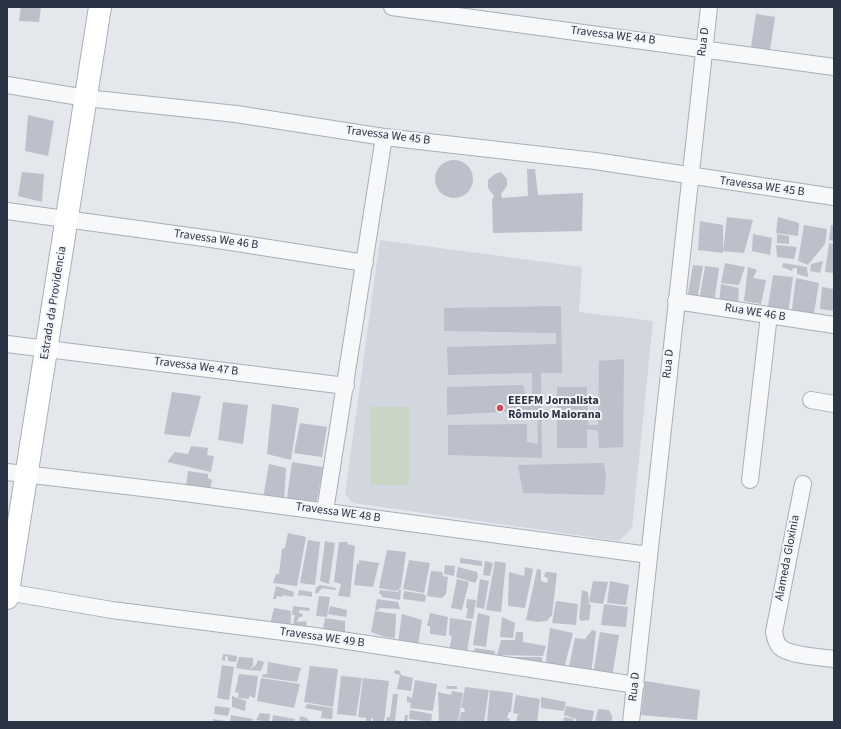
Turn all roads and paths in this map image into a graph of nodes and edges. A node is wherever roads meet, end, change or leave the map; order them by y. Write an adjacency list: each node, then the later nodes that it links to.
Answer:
1 (100, 7): 7 (main road, Estrada da Providencia)
2 (392, 7): 4 (street, Travessa WE 44 B)
3 (708, 7): 4 (street, Rua D)
4 (703, 48): 5 (street, Travessa WE 44 B); 9 (street, Rua D)
5 (834, 67)
6 (7, 85): 7 (street, Travessa We 45 B)
7 (86, 98): 8 (street, Travessa We 45 B); 12 (main road, Estrada da Providencia)
8 (384, 137): 9 (street, Travessa We 45 B); 13 (street)
9 (691, 177): 10 (street, Travessa WE 45 B); 14 (street, Rua D)
10 (834, 197)
11 (7, 211): 12 (street, Travessa We 46 B)
12 (67, 219): 13 (street, Travessa We 46 B); 18 (main road, Estrada da Providencia)
13 (365, 263): 19 (street)
14 (676, 301): 15 (street, Rua WE 46 B); 26 (street, Rua D)
15 (769, 315): 16 (street, Rua WE 46 B); 23 (street)
16 (834, 325)
17 (7, 344): 18 (street, Travessa We 47 B)
18 (47, 348): 19 (street, Travessa We 47 B); 22 (main road, Estrada da Providencia)
19 (346, 386): 25 (street)
20 (811, 400): 21 (street)
21 (834, 404)
22 (17, 473): 25 (street, Travessa WE 48 B); 27 (main road, Estrada da Providencia)
23 (750, 480)
24 (803, 484): 28 (street, Alameda Gloxinia)
25 (325, 512): 26 (street, Travessa WE 48 B)
26 (649, 555): 29 (street, Rua D)
27 (7, 594): 29 (street, Travessa WE 49 B)
28 (834, 659)
29 (636, 686): 30 (street, Rua D)
30 (631, 722)

